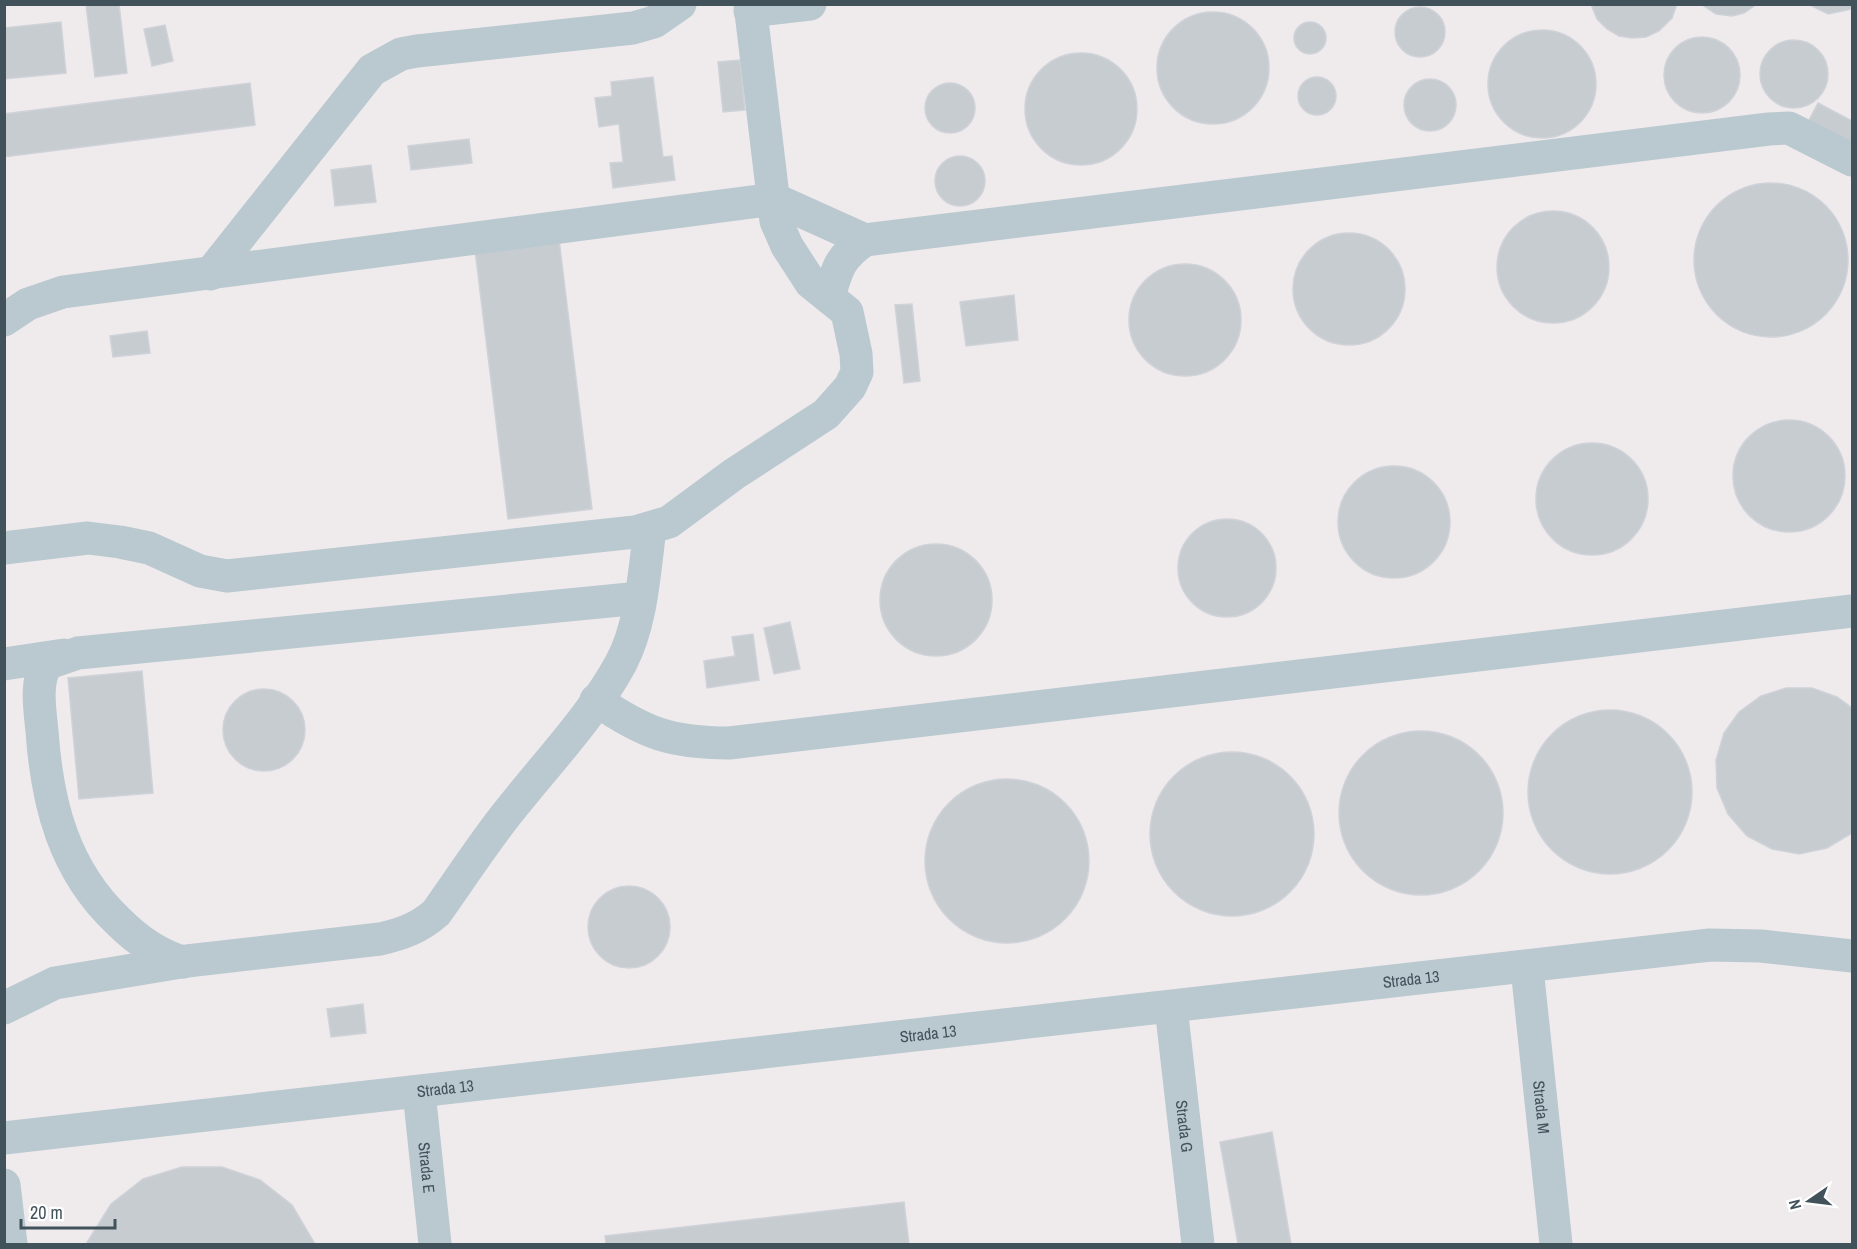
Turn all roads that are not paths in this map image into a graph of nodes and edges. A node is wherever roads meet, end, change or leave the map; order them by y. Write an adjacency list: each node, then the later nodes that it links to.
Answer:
1 (680, 4): 7 (lane)
2 (810, 4): 3 (lane)
3 (750, 8): 5 (lane)
4 (1852, 160): 6 (lane)
5 (774, 199): 6 (lane); 7 (lane); 8 (lane)
6 (865, 240): 8 (lane)
7 (210, 274): 9 (lane)
8 (828, 297): 10 (lane)
9 (4, 320)
10 (650, 529): 11 (lane); 12 (lane)
11 (4, 548)
12 (640, 598): 14 (lane); 16 (lane)
13 (1852, 611): 16 (lane)
14 (78, 652): 15 (lane); 18 (lane)
15 (4, 664)
16 (596, 700): 18 (lane)
17 (1852, 956): 19 (lane, Strada 13)
18 (183, 962): 21 (lane)
19 (1527, 968): 20 (lane, Strada 13); 28 (lane, Strada M)
20 (1171, 1007): 22 (lane, Strada 13); 27 (lane, Strada G)
21 (4, 1008)
22 (419, 1092): 23 (lane, Strada 13); 26 (lane, Strada E)
23 (4, 1138)
24 (4, 1185): 25 (lane)
25 (11, 1245)
26 (435, 1245)
27 (1198, 1245)
28 (1556, 1245)

